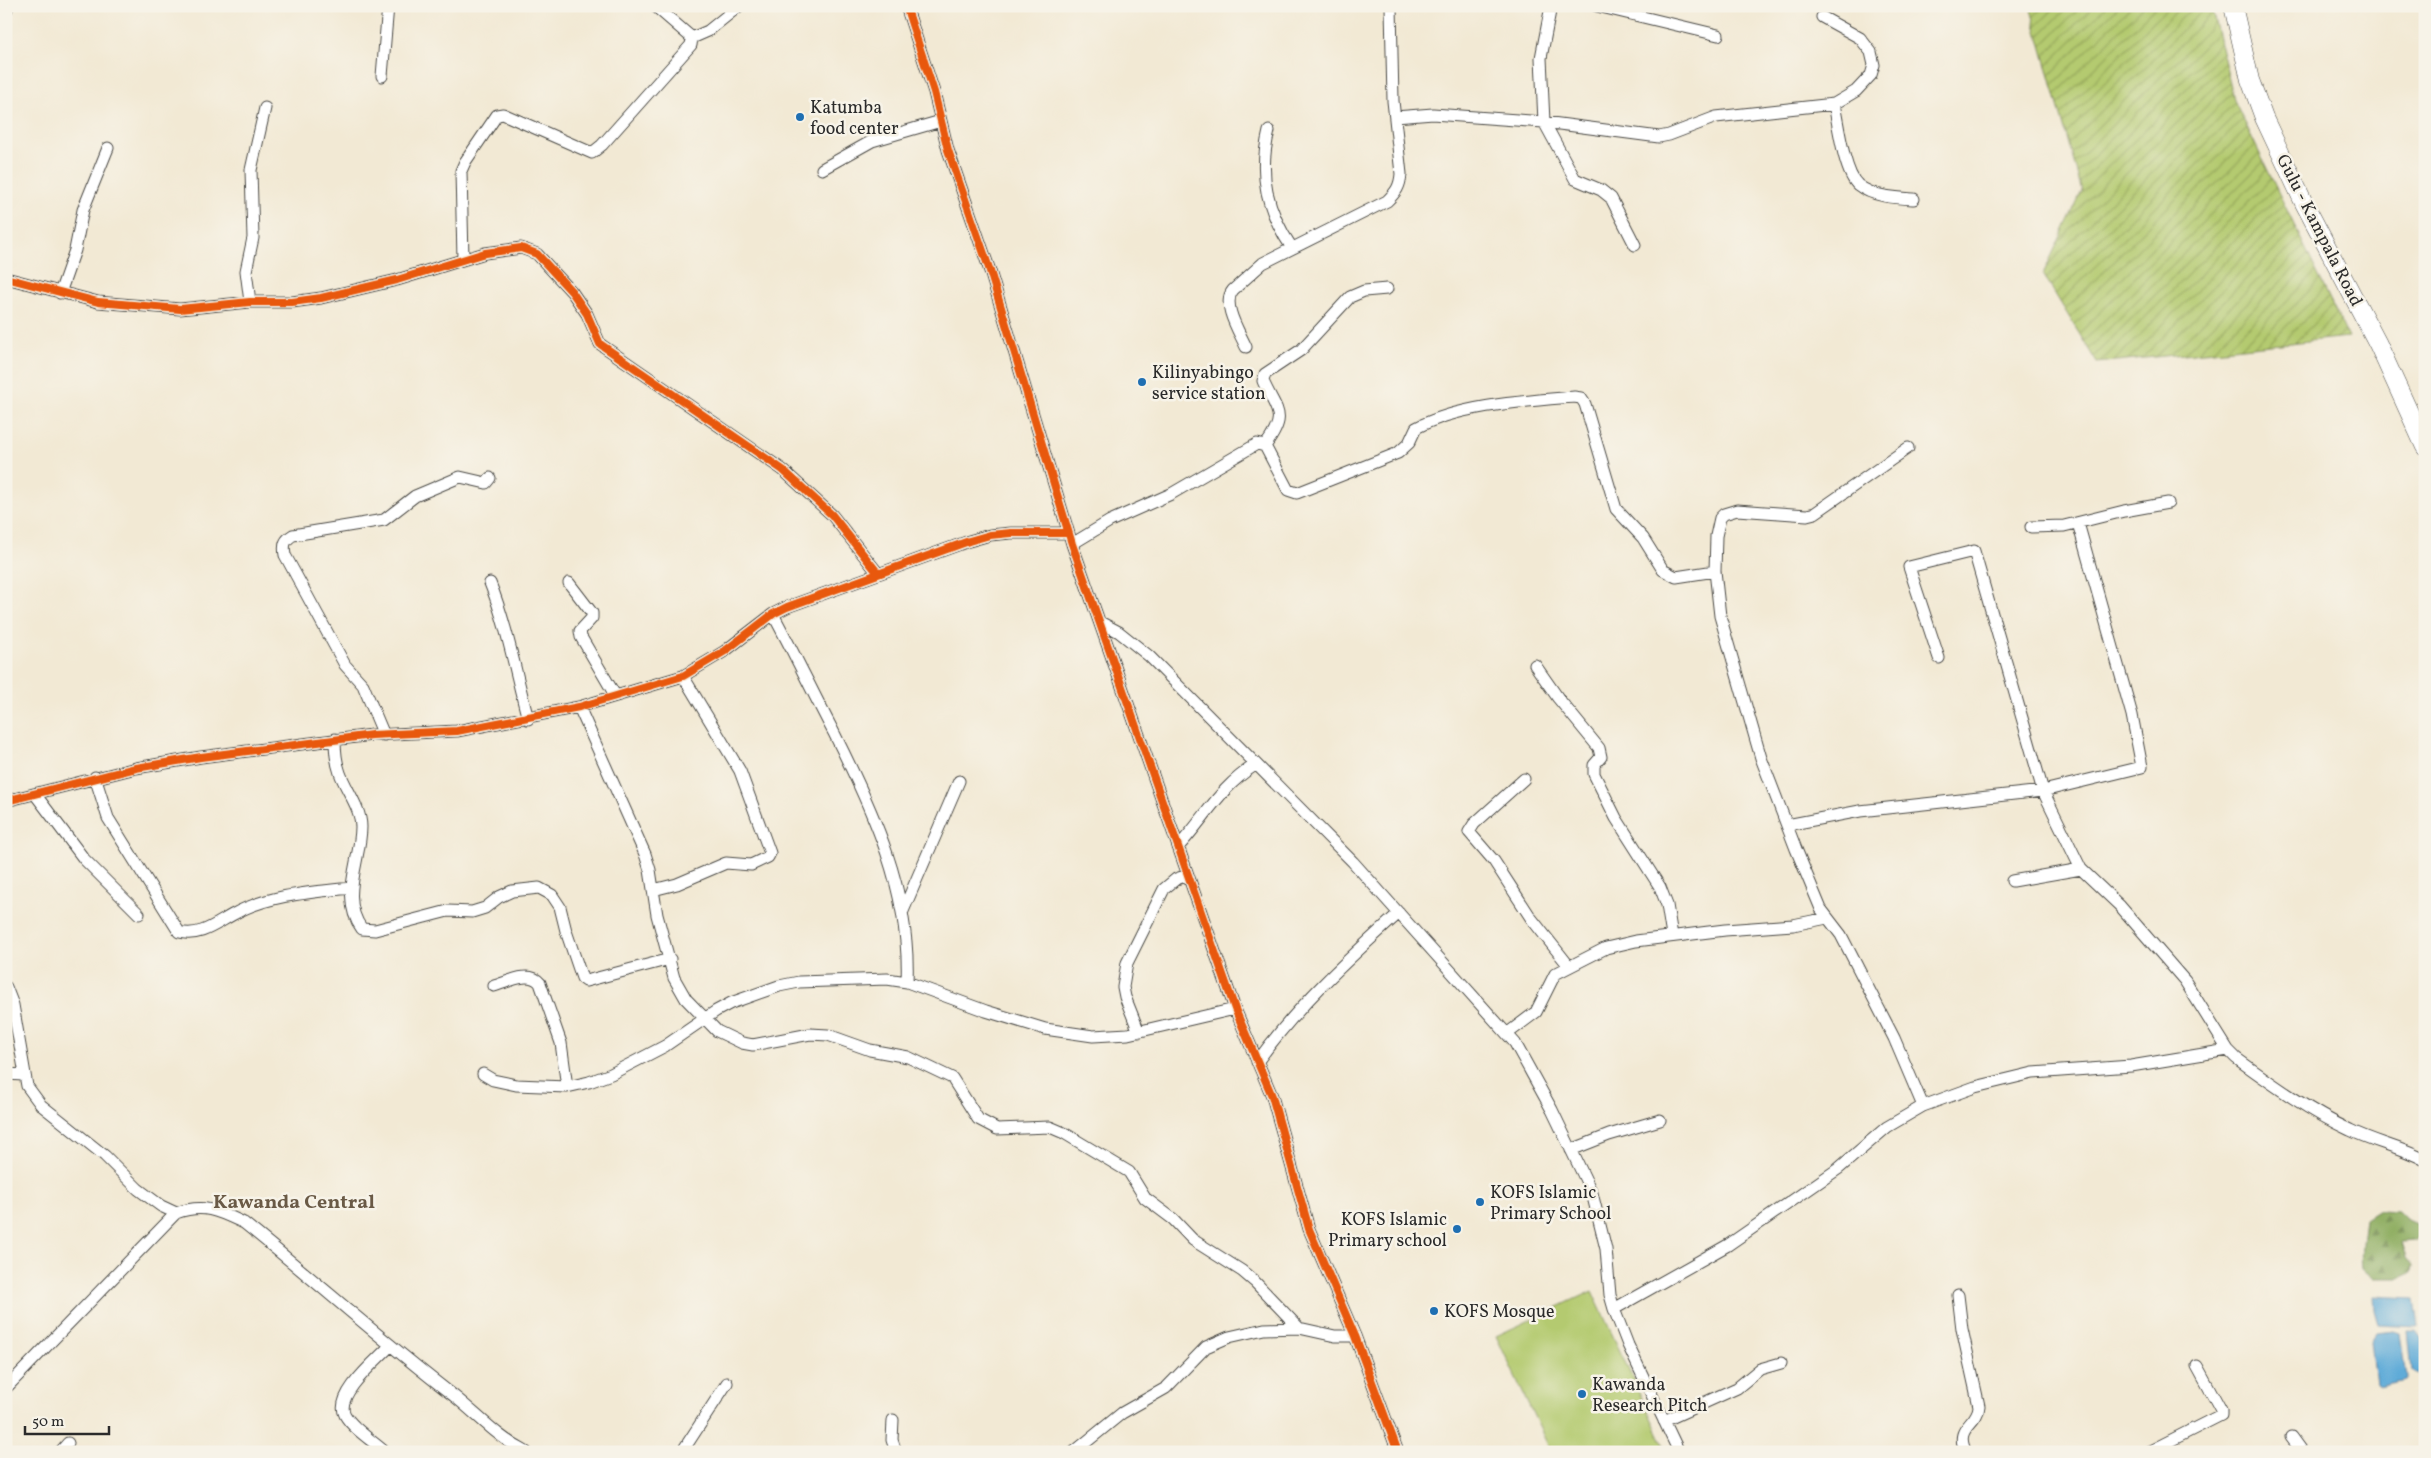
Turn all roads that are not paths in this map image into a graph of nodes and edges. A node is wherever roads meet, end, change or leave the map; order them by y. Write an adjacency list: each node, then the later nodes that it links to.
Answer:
1 (8, 6): 10 (street)
2 (388, 6): 14 (street)
3 (656, 6): 13 (street)
4 (740, 6): 13 (street)
5 (906, 6): 18 (street)
6 (1391, 6): 17 (street)
7 (1551, 6): 19 (street)
8 (1597, 6): 12 (street)
9 (2233, 6): 33 (main road, Gulu - Kampala Road)
10 (6, 12)
11 (1822, 17): 15 (street)
12 (1718, 35)
13 (692, 38): 26 (street)
14 (382, 76)
15 (1834, 104): 19 (street); 23 (street)
16 (265, 108): 30 (street)
17 (1395, 117): 19 (street); 25 (street)
18 (941, 121): 22 (street); 39 (street)
19 (1544, 122): 24 (street)
20 (1269, 130): 25 (street)
21 (108, 148): 29 (street)
22 (822, 169)
23 (1914, 199)
24 (1635, 245)
25 (1292, 248): 31 (street)
26 (463, 259): 30 (street); 40 (street)
27 (6, 278): 29 (street)
28 (1387, 289): 32 (street)
29 (60, 293): 30 (street)
30 (250, 302)
31 (1246, 348)
32 (1265, 446): 39 (street); 41 (street)
33 (2425, 447)
34 (1908, 448): 41 (street)
35 (490, 478): 52 (street)
36 (2168, 503): 37 (street)
37 (2078, 523): 38 (street); 58 (street)
38 (2031, 527)
39 (1070, 538): 40 (street); 45 (street)
40 (877, 572): 44 (street)
41 (1715, 572): 61 (street)
42 (490, 583): 51 (street)
43 (569, 583): 49 (street)
44 (773, 614): 48 (street); 68 (street)
45 (1100, 622): 54 (street); 62 (street)
46 (1940, 658): 58 (street)
47 (1535, 665): 72 (street)
48 (683, 676): 49 (street); 67 (street)
49 (615, 696): 50 (street)
50 (579, 707): 51 (street); 67 (street)
51 (528, 719): 52 (street)
52 (384, 734): 53 (street)
53 (334, 739): 55 (street); 66 (street)
54 (1255, 764): 62 (street); 69 (street)
55 (96, 778): 59 (street); 66 (street)
56 (1524, 780): 74 (street)
57 (959, 781): 68 (street)
58 (2043, 791): 61 (street); 63 (street)
59 (35, 794): 60 (street); 70 (street)
60 (6, 800)
61 (1787, 825): 71 (street)
62 (1178, 847): 64 (street)
63 (2081, 869): 65 (street); 82 (street)
64 (1188, 875): 78 (street); 80 (street)
65 (2012, 882)
66 (352, 888): 73 (street)
67 (653, 890): 73 (street)
68 (903, 911): 75 (street)
69 (1399, 913): 81 (street); 83 (street)
70 (139, 914)
71 (1827, 918): 72 (street); 88 (street)
72 (1672, 936): 74 (street)
73 (670, 959): 79 (street)
74 (1569, 966): 81 (street)
75 (907, 982): 79 (street); 80 (street)
76 (494, 986): 87 (street)
77 (6, 987): 86 (street)
78 (1234, 1009): 80 (street); 83 (street)
79 (706, 1019): 87 (street); 95 (street)
80 (1139, 1032)
81 (1508, 1033): 90 (street)
82 (2228, 1050): 88 (street); 91 (street)
83 (1257, 1062): 96 (street)
84 (6, 1074): 86 (street)
85 (483, 1074): 87 (street)
86 (23, 1075): 92 (street)
87 (567, 1087)
88 (1923, 1106): 94 (street)
89 (1660, 1120): 90 (street)
90 (1572, 1150): 94 (street)
91 (2425, 1160)
92 (176, 1213): 97 (street); 101 (street)
93 (1958, 1295): 112 (street)
94 (1614, 1309): 103 (street)
95 (1299, 1328): 96 (street); 109 (street)
96 (1355, 1336): 110 (street)
97 (389, 1347): 105 (street); 106 (street)
98 (1781, 1363): 103 (street)
99 (2197, 1366): 113 (street)
100 (727, 1383): 107 (street)
101 (6, 1388)
102 (893, 1420): 108 (street)
103 (1664, 1421): 111 (street)
104 (2292, 1437): 114 (street)
105 (385, 1452)
106 (526, 1452)
107 (682, 1452)
108 (896, 1452)
109 (1074, 1452)
110 (1398, 1452)
111 (1679, 1452)
112 (1966, 1452)
113 (2148, 1452)
114 (2302, 1452)

